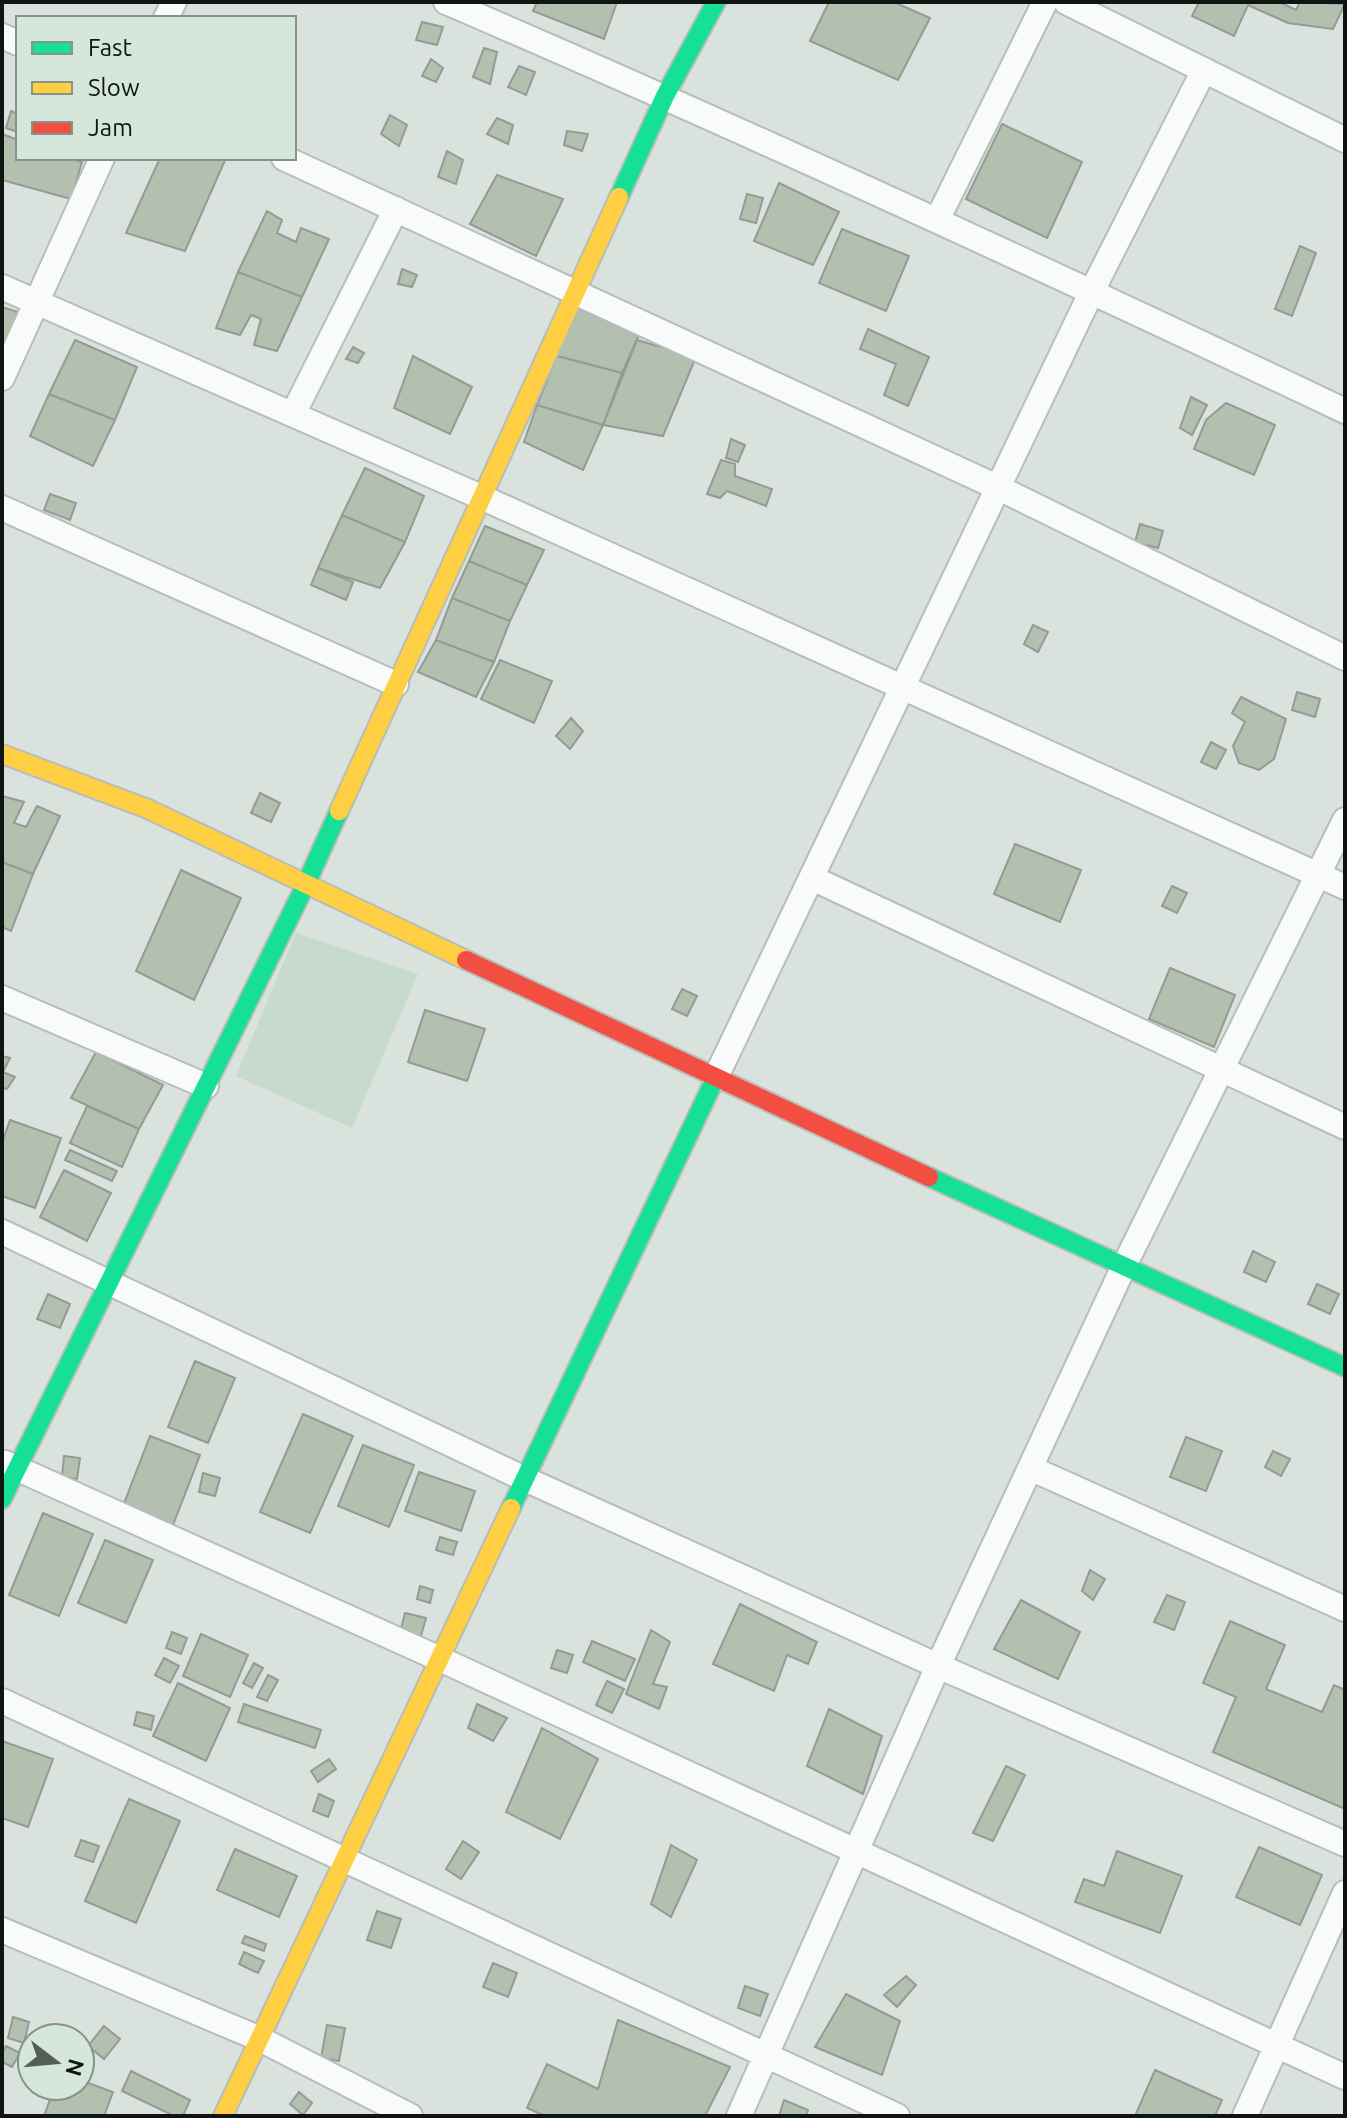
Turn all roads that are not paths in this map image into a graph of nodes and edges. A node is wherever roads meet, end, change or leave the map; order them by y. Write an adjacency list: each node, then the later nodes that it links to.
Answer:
1 (446, 2): 6 (street)
2 (716, 2): 6 (street)
3 (1045, 2): 11 (street)
4 (1066, 2): 5 (street)
5 (1204, 70): 7 (street); 13 (street)
6 (665, 96): 11 (street); 14 (street)
7 (1345, 140)
8 (101, 160): 15 (street)
9 (288, 160): 10 (street)
10 (396, 209): 14 (street); 18 (street)
11 (937, 220): 13 (street)
12 (2, 287): 15 (street)
13 (1092, 291): 17 (street); 19 (street)
14 (577, 292): 19 (street); 20 (street)
15 (37, 301): 16 (street); 18 (street)
16 (2, 378)
17 (1345, 411)
18 (293, 414): 20 (street)
19 (999, 488): 22 (street); 24 (street)
20 (481, 497): 23 (street); 24 (street)
21 (2, 508): 23 (street)
22 (1345, 658)
23 (396, 684): 29 (street)
24 (903, 688): 27 (street); 28 (street)
25 (2, 754): 29 (street)
26 (1345, 820): 27 (street)
27 (1317, 875): 30 (street); 32 (street)
28 (812, 878): 32 (street); 33 (street)
29 (306, 884): 33 (street); 34 (street)
30 (1345, 887)
31 (2, 998): 34 (street)
32 (1222, 1070): 35 (street); 37 (street)
33 (715, 1079): 37 (street); 42 (street)
34 (206, 1086): 38 (street)
35 (1345, 1127)
36 (2, 1232): 38 (street)
37 (1124, 1266): 39 (street); 41 (street)
38 (109, 1282): 40 (street); 42 (street)
39 (1345, 1367)
40 (10, 1465): 43 (street); 45 (street)
41 (1030, 1468): 44 (street); 46 (street)
42 (525, 1479): 45 (street); 46 (street)
43 (2, 1499)
44 (1345, 1609)
45 (440, 1659): 49 (street); 50 (street)
46 (938, 1666): 48 (street); 49 (street)
47 (2, 1701): 50 (street)
48 (1345, 1844)
49 (857, 1853): 54 (street); 55 (street)
50 (344, 1861): 53 (street); 55 (street)
51 (1345, 1893): 54 (street)
52 (2, 1930): 53 (street)
53 (260, 2039): 57 (street); 58 (street)
54 (1277, 2047): 56 (street); 61 (street)
55 (766, 2056): 59 (street); 60 (street)
56 (1345, 2077)
57 (223, 2116)
58 (410, 2116)
59 (739, 2116)
60 (897, 2116)
61 (1245, 2116)

